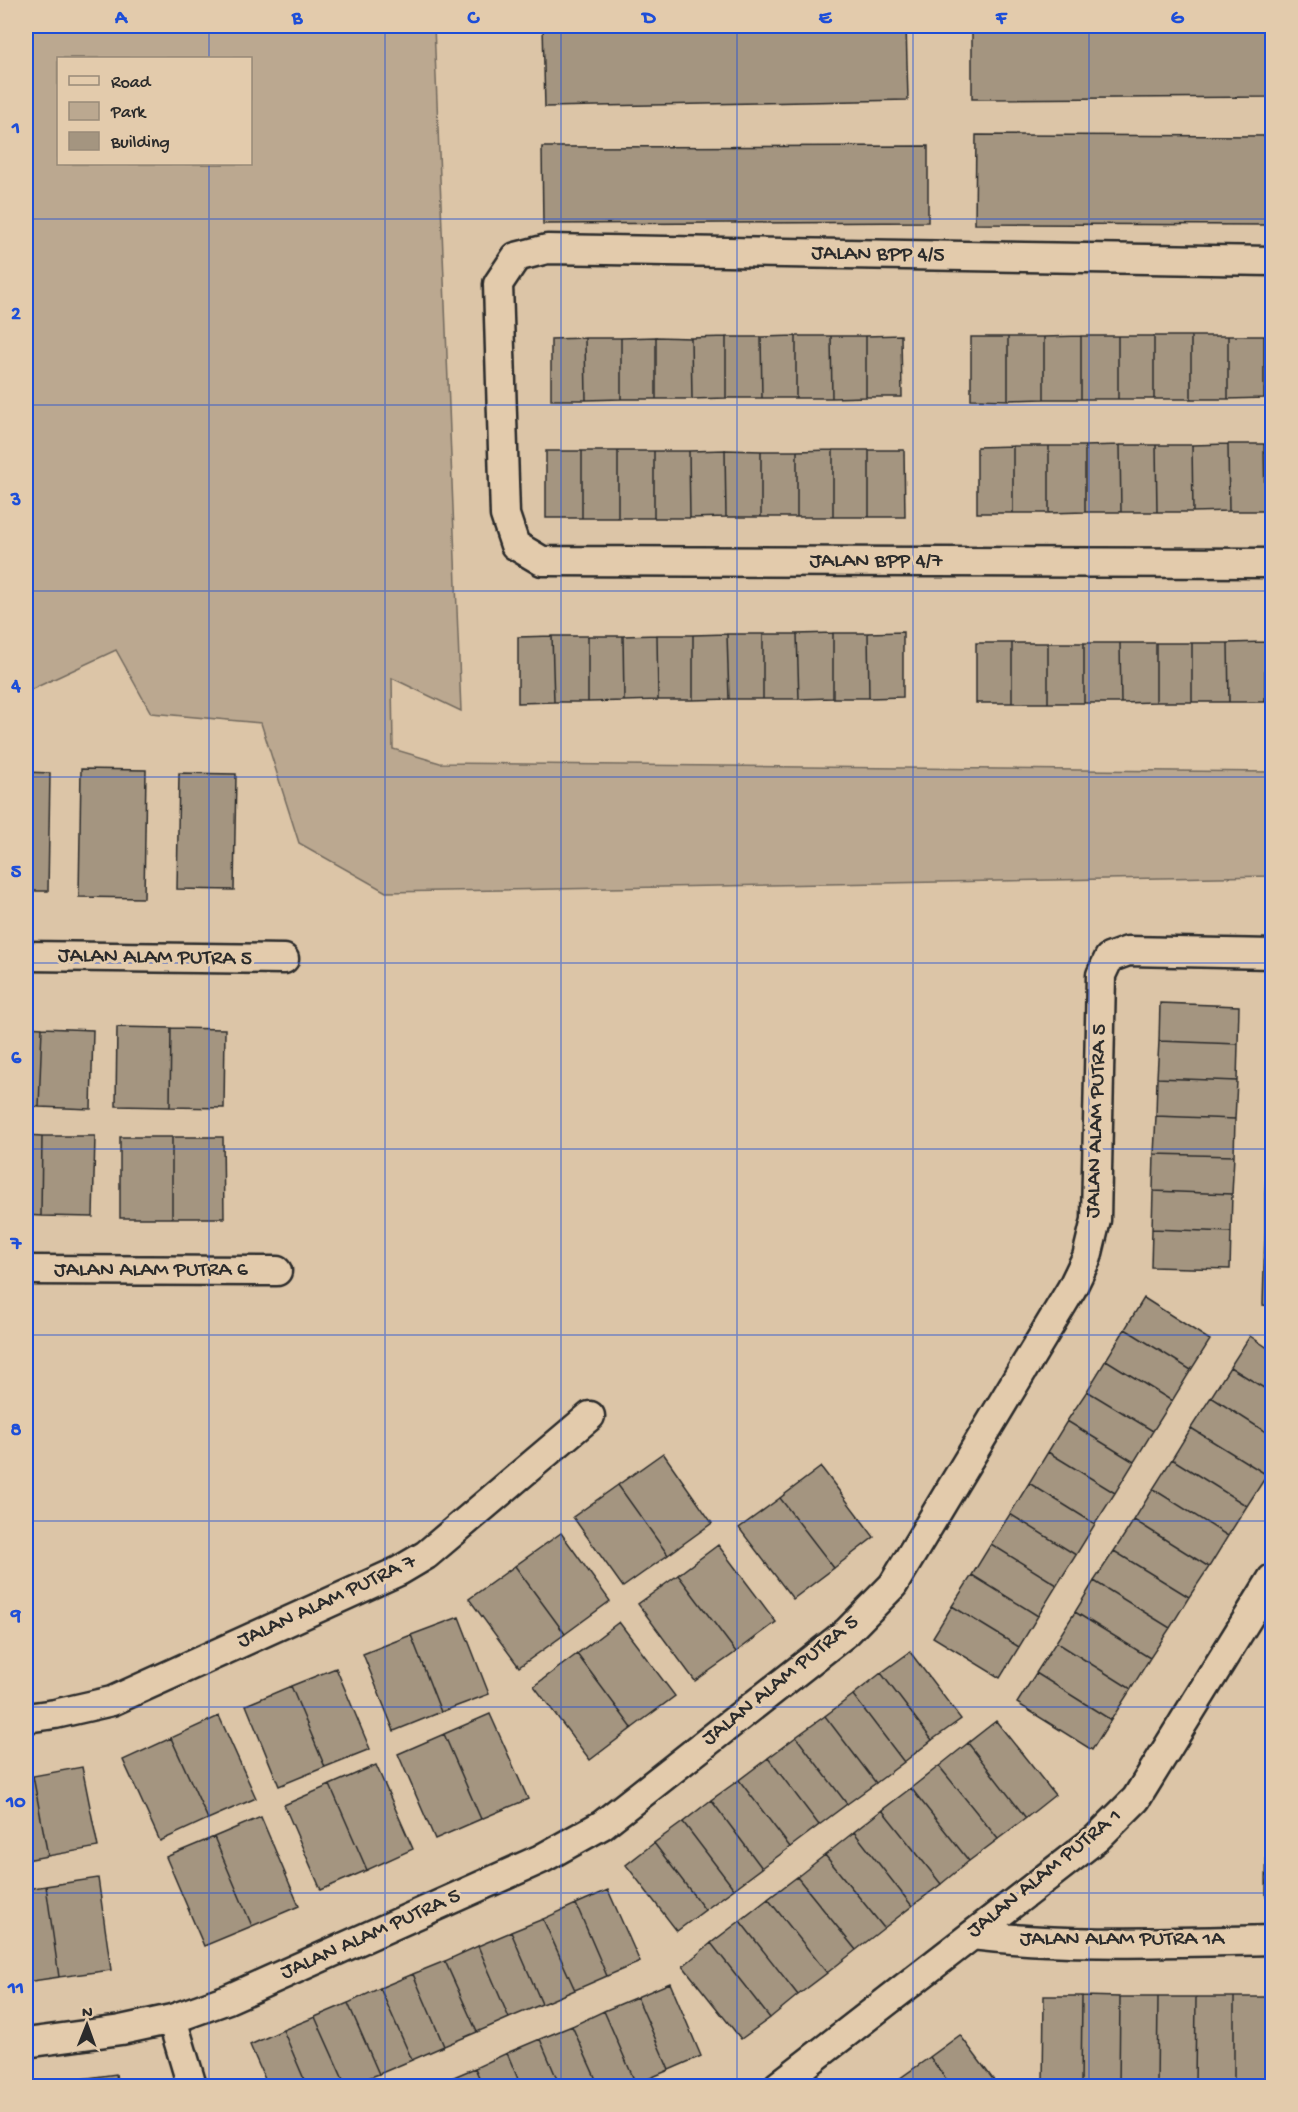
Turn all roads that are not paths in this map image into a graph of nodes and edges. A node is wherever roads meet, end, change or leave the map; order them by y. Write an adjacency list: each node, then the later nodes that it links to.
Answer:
1 (1272, 261): 2 (street, JALAN BPP 4/5)
2 (498, 284): 3 (street, JALAN BPP 4/7)
3 (1272, 563)
4 (1272, 954): 15 (street, JALAN ALAM PUTRA 5)
5 (26, 956): 6 (street, JALAN ALAM PUTRA 5)
6 (284, 959)
7 (26, 1270): 8 (street, JALAN ALAM PUTRA 6)
8 (277, 1271)
9 (590, 1416): 12 (street, JALAN ALAM PUTRA 7)
10 (1272, 1579): 11 (street, JALAN ALAM PUTRA 1)
11 (1262, 1614): 13 (street, JALAN ALAM PUTRA 1)
12 (26, 1718)
13 (972, 1935): 14 (street, JALAN ALAM PUTRA 1A); 18 (street, JALAN ALAM PUTRA 1)
14 (1272, 1940)
15 (172, 2019): 16 (street, JALAN ALAM PUTRA 5); 17 (street)
16 (26, 2043)
17 (192, 2086)
18 (778, 2086)

